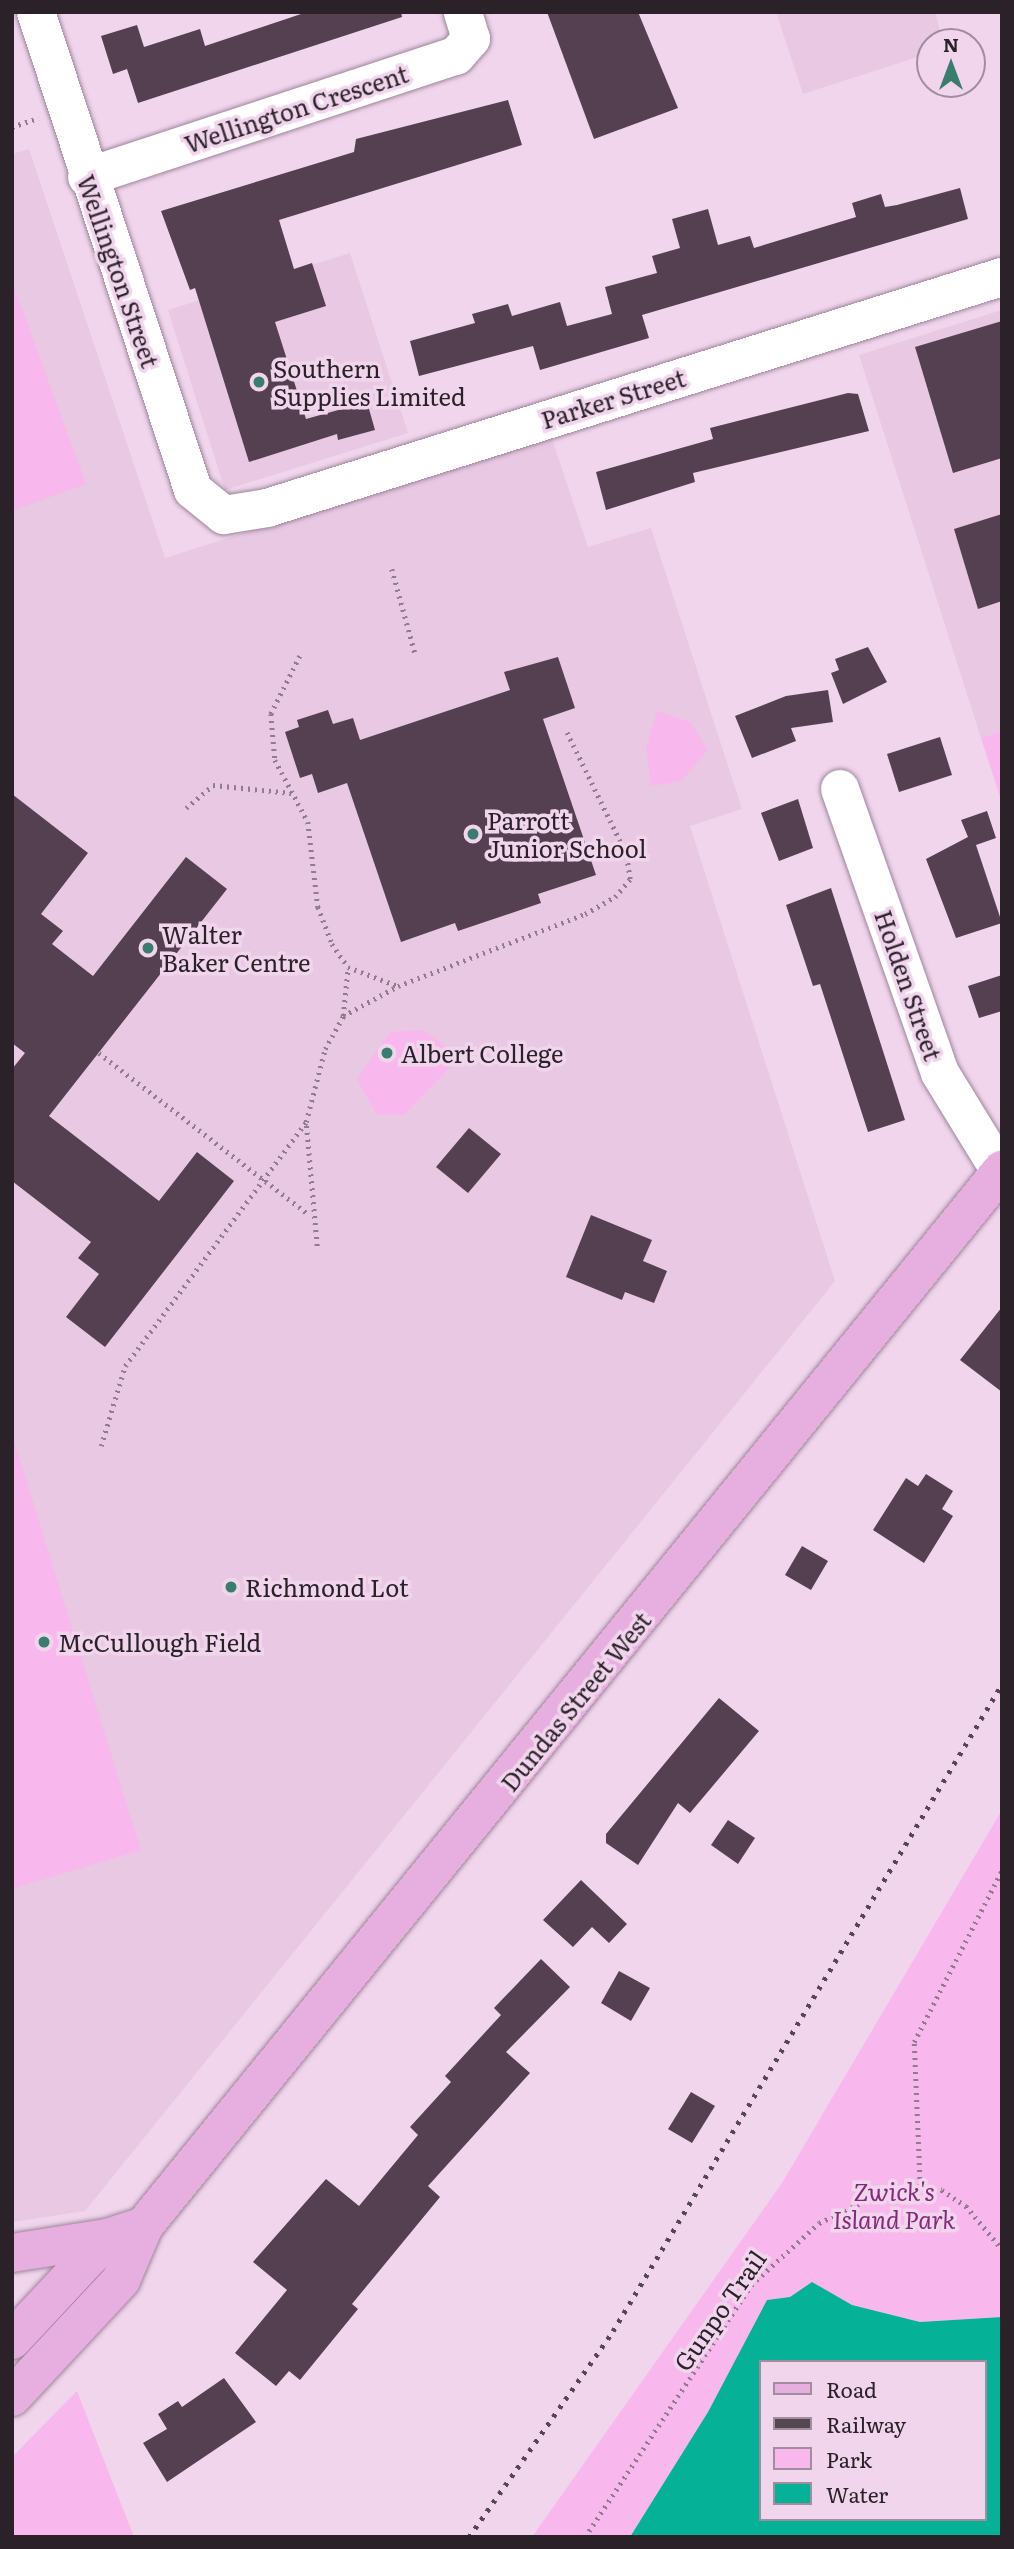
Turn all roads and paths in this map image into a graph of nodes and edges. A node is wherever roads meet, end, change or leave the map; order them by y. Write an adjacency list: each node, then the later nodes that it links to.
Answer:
1 (36, 12): 3 (street, Wellington Street)
2 (463, 12): 3 (street, Wellington Crescent)
3 (87, 177): 5 (street, Wellington Street)
4 (1002, 277): 5 (street, Parker Street)
5 (224, 515)
6 (392, 569): 7 (path)
7 (415, 653)
8 (300, 656): 11 (path)
9 (566, 731): 14 (path)
10 (840, 789): 18 (street, Holden Street)
11 (292, 793): 12 (path); 13 (path)
12 (186, 807)
13 (348, 967): 14 (path); 15 (path)
14 (398, 986): 15 (path)
15 (343, 1016): 17 (path)
16 (99, 1053): 19 (path)
17 (306, 1122): 19 (path); 20 (path)
18 (1001, 1169): 25 (main road, Dundas Street West)
19 (266, 1183): 20 (path); 22 (path)
20 (310, 1216): 21 (path)
21 (317, 1246)
22 (101, 1446)
23 (1002, 1870): 24 (path)
24 (920, 2186): 27 (path); 31 (path, Gunpo Trail)
25 (144, 2226): 26 (main road); 30 (main road, Dundas Street West)
26 (107, 2238): 28 (main road); 29 (main road)
27 (1002, 2249)
28 (12, 2253)
29 (12, 2340)
30 (12, 2396)
31 (585, 2537)

